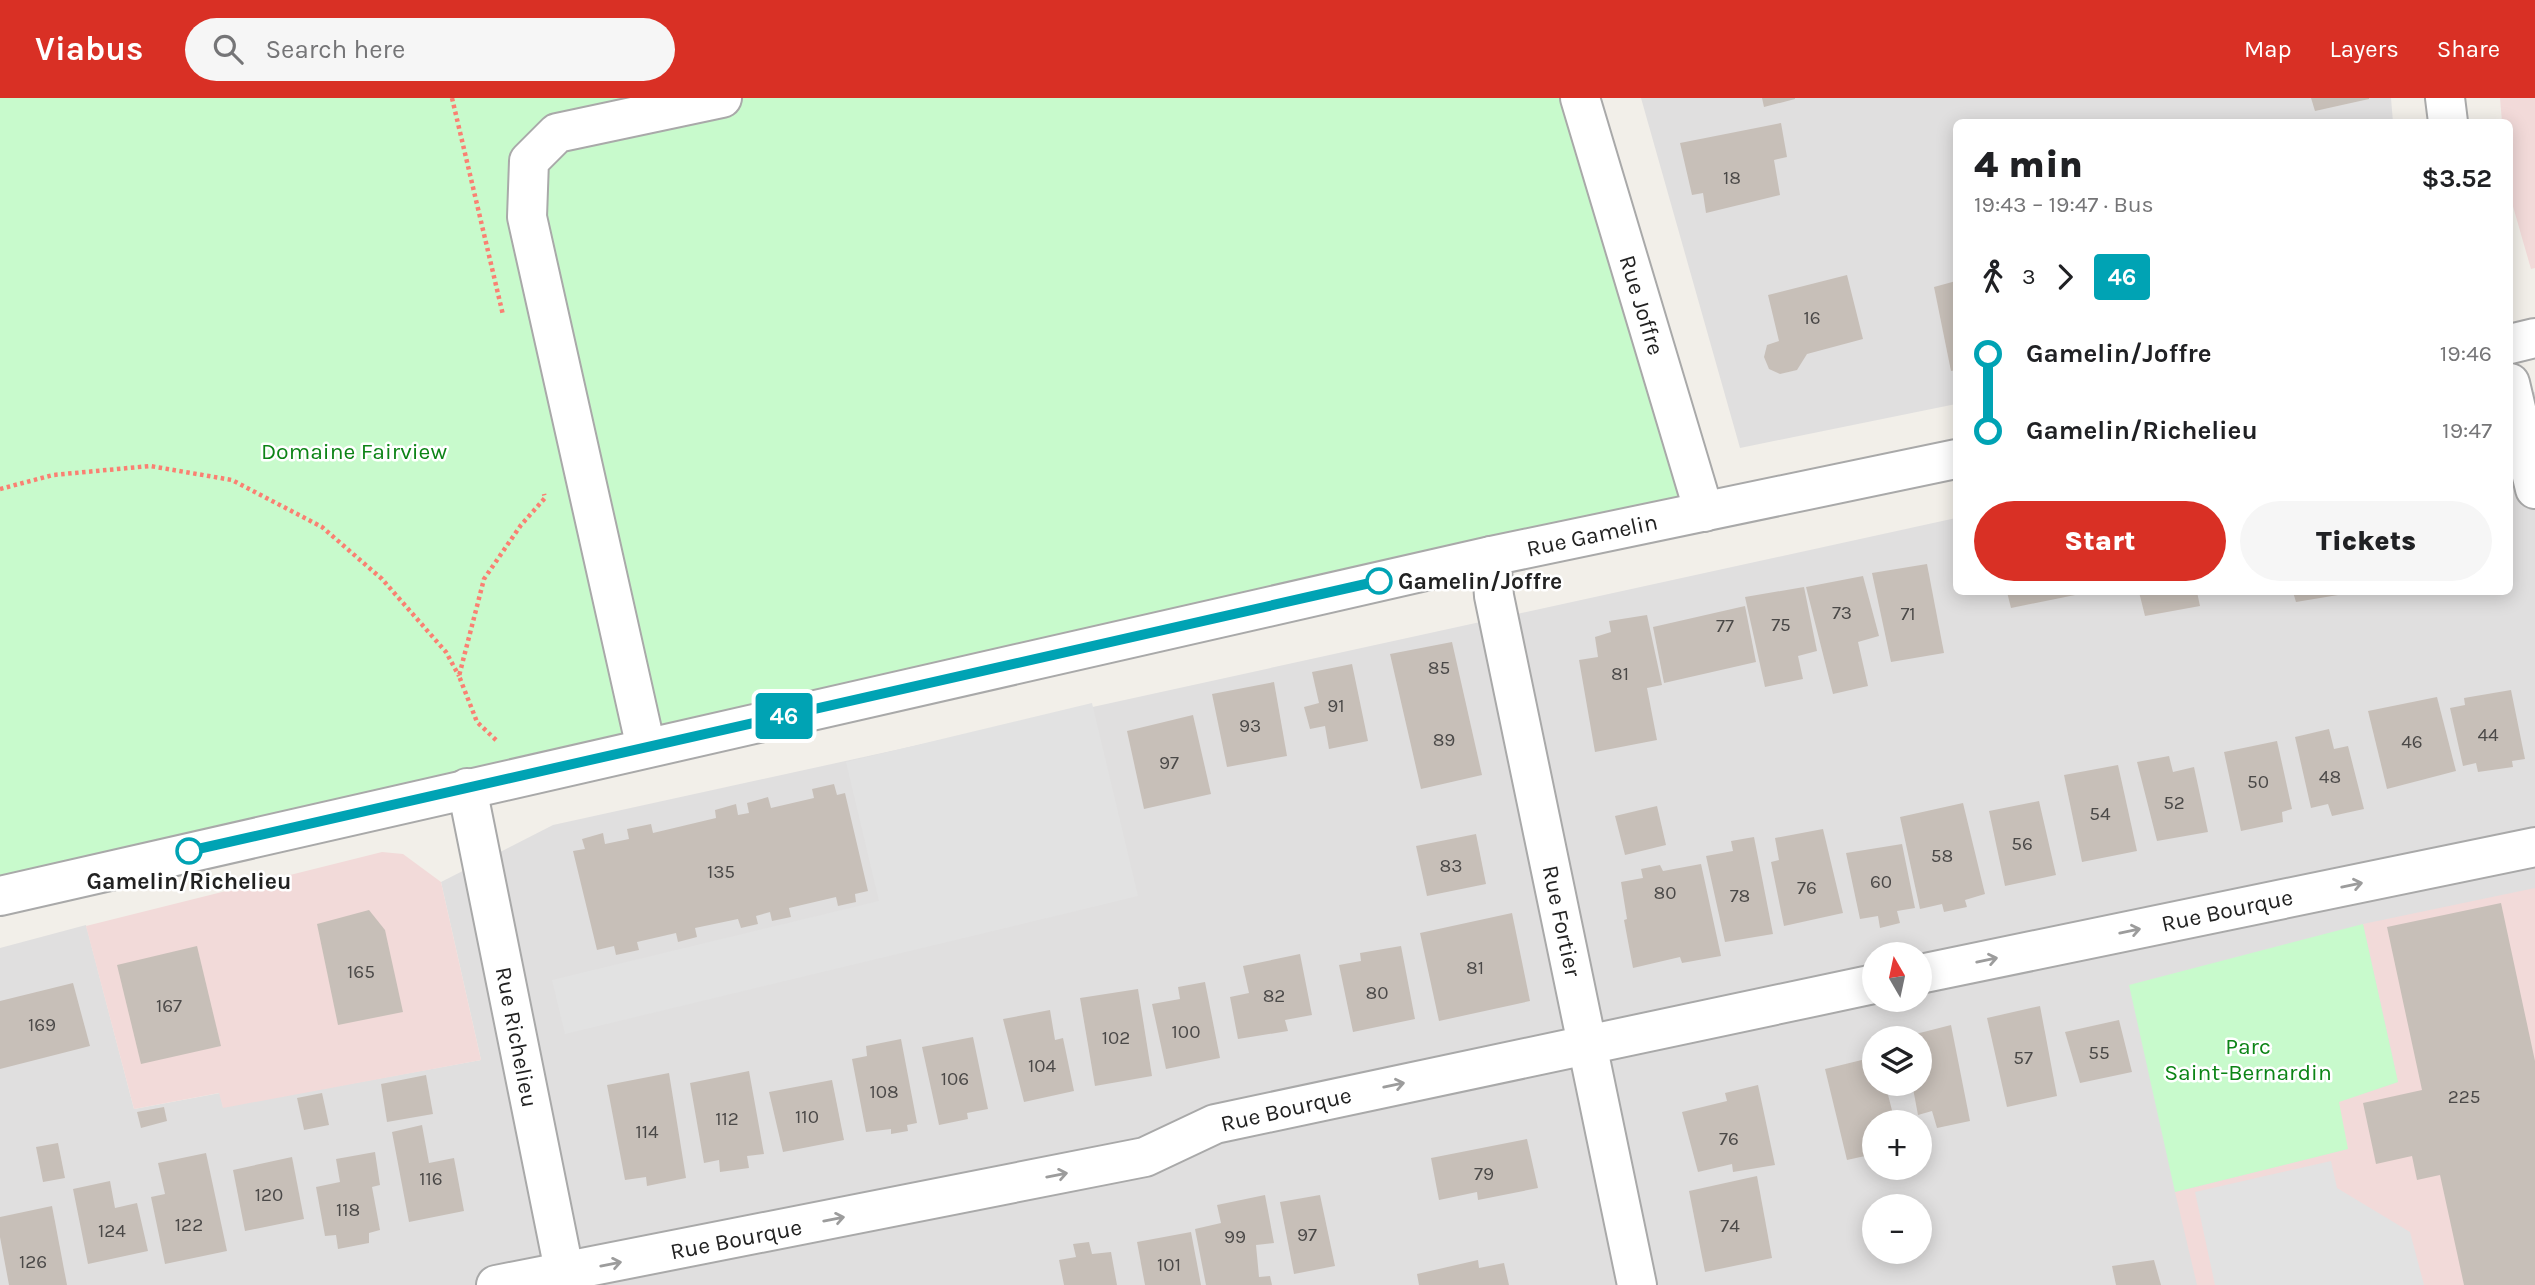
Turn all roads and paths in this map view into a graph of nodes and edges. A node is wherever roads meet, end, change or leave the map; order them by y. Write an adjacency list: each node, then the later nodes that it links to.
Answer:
1 (452, 98): 6 (path)
2 (722, 98): 18 (street)
3 (1580, 98): 14 (street, Rue Joffre)
4 (2445, 98): 5 (street)
5 (2448, 119)
6 (505, 324)
7 (2535, 338): 8 (street)
8 (2513, 343)
9 (2513, 396): 13 (street)
10 (1953, 460): 14 (street, Rue Gamelin)
11 (542, 485): 16 (path)
12 (0, 489): 16 (path)
13 (2535, 489)
14 (1704, 512): 15 (street, Rue Gamelin)
15 (1491, 556): 18 (street, Rue Gamelin); 24 (street, Rue Fortier)
16 (459, 676): 17 (path)
17 (500, 744)
18 (646, 748): 19 (street, Rue Gamelin)
19 (467, 788): 21 (street, Rue Gamelin); 25 (street, Rue Richelieu)
20 (2535, 847): 22 (street, Rue Bourque, one-way to 20)
21 (0, 896)
22 (1932, 972)
23 (1862, 987): 24 (street, Rue Bourque)
24 (1588, 1044): 25 (street, Rue Bourque, one-way to 24); 27 (street, Rue Fortier)
25 (565, 1278): 26 (street, Rue Bourque)
26 (496, 1285)
27 (1637, 1285)

